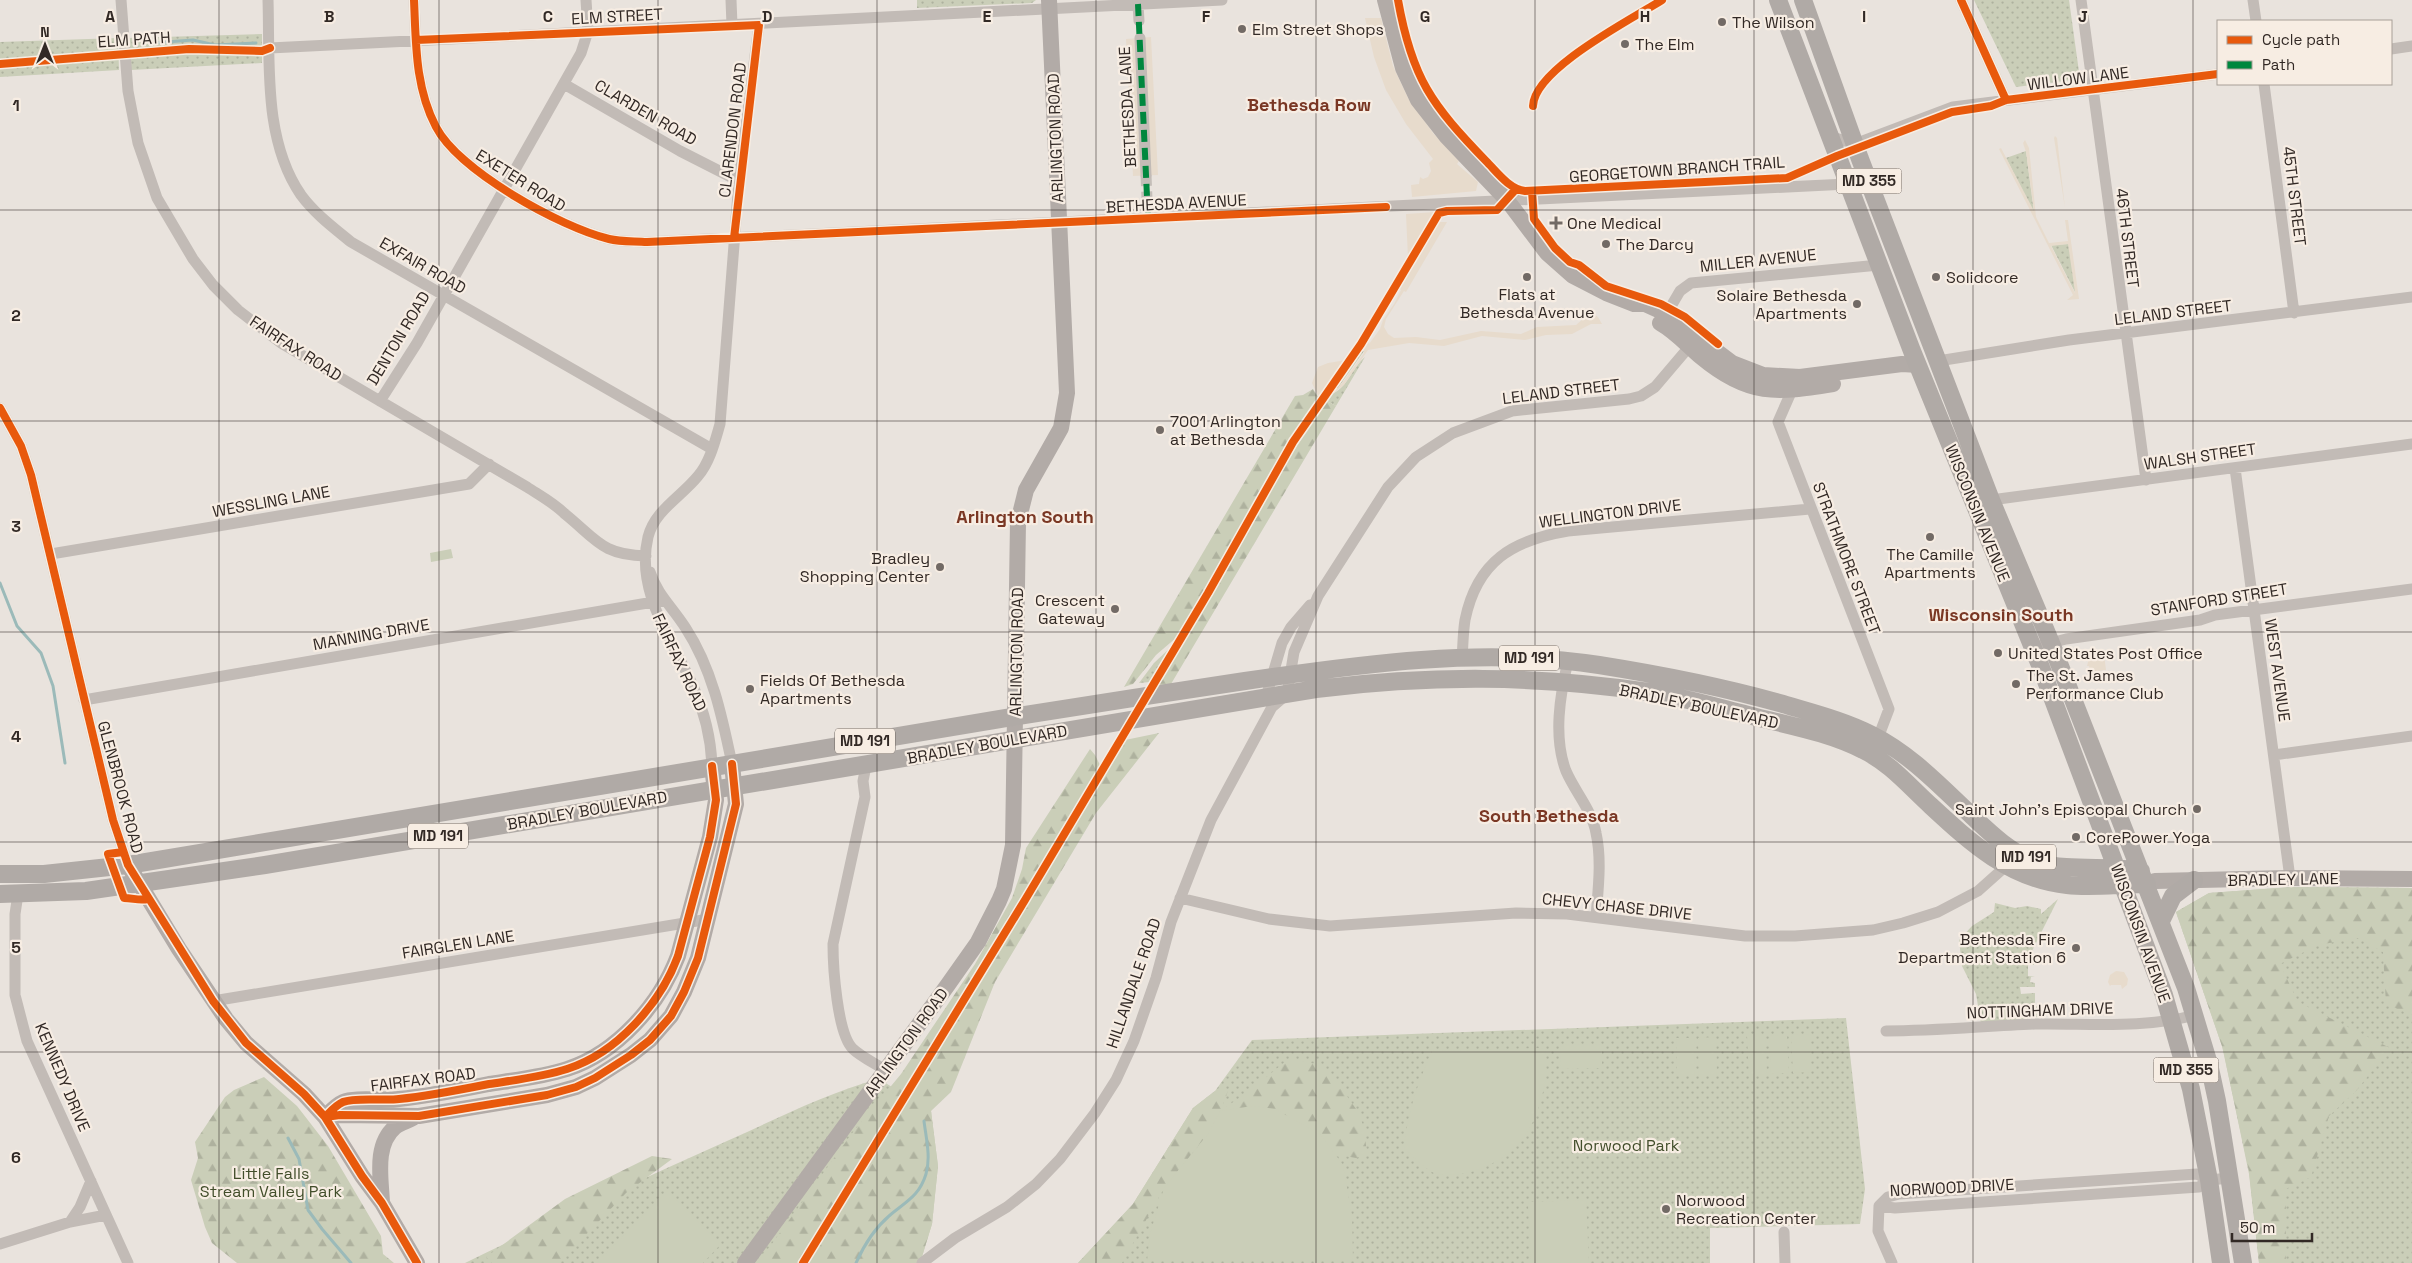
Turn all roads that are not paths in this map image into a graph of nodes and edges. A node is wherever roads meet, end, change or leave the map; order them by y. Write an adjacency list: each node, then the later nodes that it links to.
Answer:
1 (121, 0): 53 (street, FAIRFAX ROAD)
2 (268, 0): 23 (street, EXFAIR ROAD)
3 (414, 0): 21 (street, EXETER ROAD)
4 (586, 0): 19 (street, DENTON ROAD)
5 (731, 0): 17 (street)
6 (1222, 0): 14 (street, ELM STREET)
7 (1385, 0): 38 (street)
8 (1778, 0): 30 (main road, WISCONSIN AVENUE / MD 355)
9 (1802, 0): 31 (main road, WISCONSIN AVENUE / MD 355)
10 (1961, 0): 29 (street)
11 (2081, 0): 28 (street, 46TH STREET)
12 (2253, 0): 15 (street)
13 (1050, 4): 14 (street, ELM STREET); 18 (street, ELM STREET); 40 (street, ARLINGTON ROAD)
14 (1138, 4): 16 (street)
15 (2256, 20)
16 (1139, 21)
17 (732, 25): 18 (street, ELM STREET); 19 (street, ELM STREET)
18 (759, 25): 34 (street, CLARENDON ROAD)
19 (588, 32): 21 (street, ELM STREET); 26 (street, DENTON ROAD)
20 (1140, 38): 32 (street, BETHESDA LANE)
21 (416, 40): 23 (street, ELM STREET); 36 (street, EXETER ROAD)
22 (2412, 46): 24 (street)
23 (270, 48): 43 (street, EXFAIR ROAD)
24 (2392, 49)
25 (2217, 74): 28 (street, WILLOW LANE)
26 (564, 84): 34 (street, CLARDEN ROAD); 36 (street, DENTON ROAD)
27 (2264, 85): 45 (street, 45TH STREET)
28 (2093, 91): 29 (street, WILLOW LANE); 47 (street, 46TH STREET)
29 (2006, 100): 31 (street, WILLOW LANE)
30 (1829, 136): 31 (street); 35 (main road, WISCONSIN AVENUE / MD 355)
31 (1855, 144): 33 (main road, WISCONSIN AVENUE / MD 355)
32 (1146, 176)
33 (1868, 179): 35 (street, BETHESDA AVENUE); 49 (main road, WISCONSIN AVENUE / MD 355)
34 (739, 181): 41 (street, CLARENDON ROAD)
35 (1848, 184): 38 (street, BETHESDA AVENUE); 42 (main road, WISCONSIN AVENUE / MD 355)
36 (505, 189): 41 (street, EXETER ROAD); 43 (street, DENTON ROAD)
37 (1148, 198): 39 (street)
38 (1507, 200): 39 (street, BETHESDA AVENUE); 46 (street)
39 (1148, 218): 40 (street, BETHESDA AVENUE)
40 (1058, 222): 41 (street, BETHESDA AVENUE); 79 (street, ARLINGTON ROAD)
41 (734, 238): 56 (street, CLARENDON ROAD)
42 (1879, 265): 46 (street, MILLER AVENUE); 50 (main road, WISCONSIN AVENUE / MD 355)
43 (442, 296): 53 (street, DENTON ROAD); 56 (street, EXFAIR ROAD)
44 (2412, 296): 45 (street, LELAND STREET)
45 (2294, 313): 47 (street, LELAND STREET)
46 (1664, 319): 48 (street); 51 (street)
47 (2125, 334): 49 (street, LELAND STREET); 59 (street, 46TH STREET)
48 (1690, 347): 51 (street); 65 (street, LELAND STREET)
49 (1938, 361): 50 (street); 60 (main road, WISCONSIN AVENUE / MD 355)
50 (1918, 365): 51 (street); 52 (street); 70 (main road, WISCONSIN AVENUE / MD 355)
51 (1777, 384): 52 (street)
52 (1792, 390): 61 (street, STRATHMORE STREET)
53 (380, 400): 57 (street, FAIRFAX ROAD)
54 (0, 408): 62 (street, GLENBROOK ROAD)
55 (2412, 444): 58 (street, WALSH STREET)
56 (712, 449): 63 (street, CLARENDON ROAD)
57 (489, 464): 62 (street, WESSLING LANE); 63 (street, FAIRFAX ROAD)
58 (2235, 468): 59 (street, WALSH STREET); 68 (street, WEST AVENUE)
59 (2146, 480): 60 (street, WALSH STREET)
60 (1991, 500): 69 (main road, WISCONSIN AVENUE / MD 355)
61 (1810, 509): 71 (street, WELLINGTON DRIVE); 82 (street, STRATHMORE STREET)
62 (51, 554): 77 (street, GLENBROOK ROAD)
63 (646, 556): 66 (street, FAIRFAX ROAD); 67 (street, FAIRFAX ROAD)
64 (2412, 589): 68 (street, STANFORD STREET)
65 (1318, 596): 73 (street, LELAND STREET); 74 (street, LELAND STREET)
66 (665, 600): 67 (street, MANNING DRIVE); 86 (street, FAIRFAX ROAD)
67 (652, 603): 77 (street, MANNING DRIVE); 87 (street, FAIRFAX ROAD)
68 (2253, 609): 69 (street, STANFORD STREET); 84 (street, WEST AVENUE)
69 (2051, 643): 70 (street, STANFORD STREET); 96 (main road, WISCONSIN AVENUE / MD 355)
70 (2032, 648): 93 (main road, WISCONSIN AVENUE / MD 355)
71 (1462, 658): 72 (main road, BRADLEY BOULEVARD / MD 191); 73 (main road, BRADLEY BOULEVARD / MD 191)
72 (1568, 661): 75 (street); 82 (main road, BRADLEY BOULEVARD / MD 191)
73 (1290, 674): 74 (main road, BRADLEY BOULEVARD / MD 191); 76 (street, LELAND STREET)
74 (1272, 677): 78 (street, LELAND STREET); 79 (main road, BRADLEY BOULEVARD / MD 191)
75 (1563, 681): 76 (main road, BRADLEY BOULEVARD / MD 191); 83 (main road, BRADLEY BOULEVARD / MD 191); 103 (street)
76 (1286, 694): 78 (main road, BRADLEY BOULEVARD / MD 191)
77 (84, 700): 91 (street, GLENBROOK ROAD)
78 (1269, 702): 81 (main road, BRADLEY BOULEVARD / MD 191); 102 (street, HILLANDALE ROAD)
79 (1014, 717): 81 (street, ARLINGTON ROAD); 86 (main road, BRADLEY BOULEVARD / MD 191)
80 (2412, 736): 84 (street)
81 (1014, 738): 88 (main road, BRADLEY BOULEVARD / MD 191); 111 (street, ARLINGTON ROAD)
82 (1878, 738): 83 (main road); 85 (street); 93 (main road, BRADLEY BOULEVARD / MD 191)
83 (1840, 741): 85 (main road, BRADLEY BOULEVARD / MD 191)
84 (2274, 755): 95 (street, WEST AVENUE)
85 (1879, 759): 92 (main road, BRADLEY BOULEVARD / MD 191)
86 (732, 764): 87 (main road, BRADLEY BOULEVARD / MD 191); 89 (street, FAIRFAX ROAD)
87 (712, 766): 90 (street, FAIRFAX ROAD); 91 (main road, BRADLEY BOULEVARD / MD 191)
88 (865, 773): 89 (main road, BRADLEY BOULEVARD / MD 191); 111 (street)
89 (736, 786): 90 (main road, BRADLEY BOULEVARD / MD 191); 104 (street, FAIRFAX ROAD)
90 (715, 789): 99 (main road, BRADLEY BOULEVARD / MD 191); 106 (street, FAIRFAX ROAD)
91 (128, 865): 94 (main road, BRADLEY BOULEVARD / MD 191); 99 (street, GLENBROOK ROAD)
92 (2006, 866): 100 (main road, BRADLEY BOULEVARD / MD 191); 103 (street, CHEVY CHASE DRIVE)
93 (2117, 867): 96 (main road, BRADLEY BOULEVARD / MD 191); 100 (main road, WISCONSIN AVENUE / MD 355)
94 (0, 874)
95 (2290, 878): 97 (street, BRADLEY LANE / MD 191); 98 (street, BRADLEY LANE / MD 191)
96 (2148, 879): 98 (street, BRADLEY LANE / MD 191); 100 (main road, BRADLEY BOULEVARD / MD 191); 105 (main road, WISCONSIN AVENUE / MD 355)
97 (2412, 879)
98 (2194, 880): 105 (main road)
99 (140, 884): 101 (main road, BRADLEY BOULEVARD / MD 191); 107 (street, GLENBROOK ROAD)
100 (2123, 884): 109 (main road, WISCONSIN AVENUE / MD 355)
101 (9, 894): 119 (street, KENNEDY DRIVE)
102 (1180, 898): 103 (street, CHEVY CHASE DRIVE); 132 (street, HILLANDALE ROAD)
103 (1596, 917)
104 (709, 919): 106 (street, FAIRGLEN LANE); 113 (street, FAIRFAX ROAD)
105 (2161, 921): 108 (main road, WISCONSIN AVENUE / MD 355)
106 (689, 922): 107 (street, FAIRGLEN LANE); 112 (street, FAIRFAX ROAD)
107 (213, 1001): 115 (street, GLENBROOK ROAD)
108 (2195, 1015): 109 (street, NOTTINGHAM DRIVE); 116 (main road, WISCONSIN AVENUE / MD 355)
109 (2173, 1021): 110 (street, NOTTINGHAM DRIVE); 118 (main road, WISCONSIN AVENUE / MD 355)
110 (1886, 1031)
111 (885, 1070): 131 (street, ARLINGTON ROAD)
112 (471, 1088): 113 (street); 115 (street, FAIRFAX ROAD)
113 (474, 1107): 114 (street, FAIRFAX ROAD)
114 (418, 1116): 115 (street, FAIRFAX ROAD); 123 (street)
115 (326, 1117): 123 (street, GLENBROOK ROAD)
116 (2230, 1178): 118 (street, NORWOOD DRIVE); 136 (main road, WISCONSIN AVENUE / MD 355)
117 (2093, 1180): 118 (street, NORWOOD DRIVE); 120 (street, NORWOOD DRIVE); 121 (street)
118 (2209, 1180): 121 (street, NORWOOD DRIVE); 135 (main road, WISCONSIN AVENUE / MD 355)
119 (90, 1181): 125 (street, KENNEDY DRIVE); 126 (street)
120 (1993, 1188): 122 (street); 124 (street, NORWOOD DRIVE)
121 (2094, 1194): 122 (street, NORWOOD DRIVE)
122 (1994, 1201): 124 (street, NORWOOD DRIVE)
123 (382, 1203): 130 (street, GLENBROOK ROAD)
124 (1879, 1206): 134 (street)
125 (106, 1215): 126 (street); 129 (street, KENNEDY DRIVE)
126 (70, 1222): 128 (street)
127 (1784, 1232): 133 (street)
128 (0, 1244)
129 (128, 1263)
130 (417, 1263)
131 (745, 1263)
132 (922, 1263)
133 (1785, 1263)
134 (1892, 1263)
135 (2221, 1263)
136 (2243, 1263)

